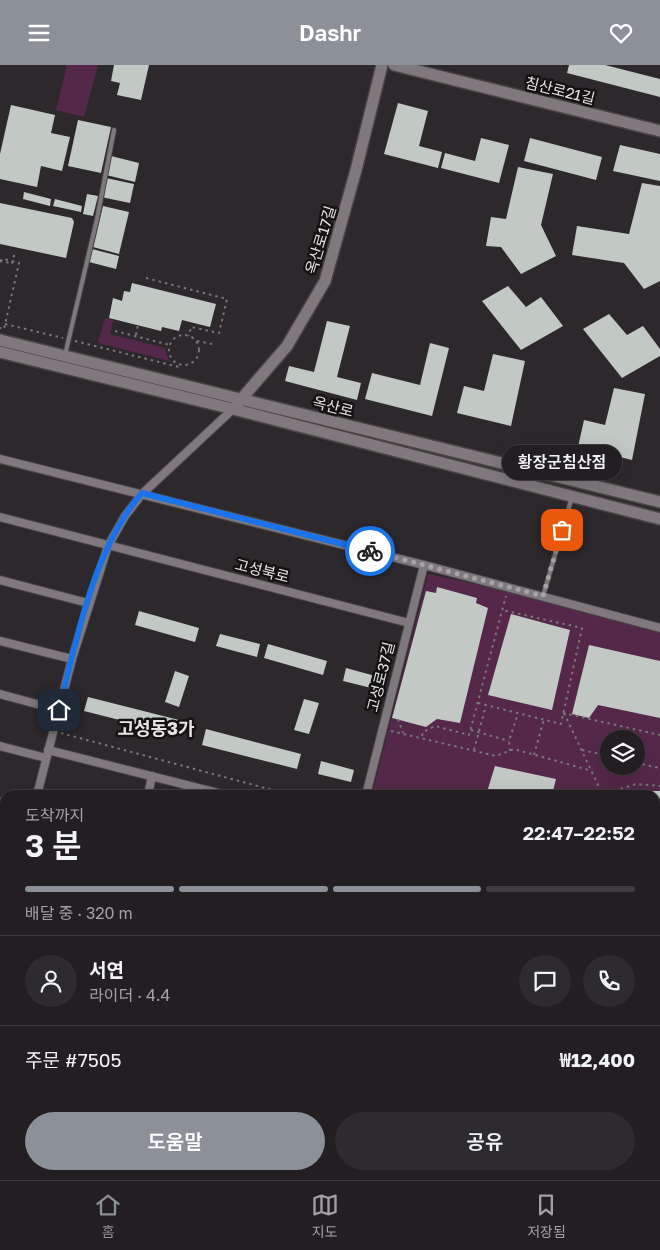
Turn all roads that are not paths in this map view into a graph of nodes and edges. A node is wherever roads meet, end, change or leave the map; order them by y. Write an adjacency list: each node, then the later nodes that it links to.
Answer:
1 (382, 65): 8 (main road, 옥산로17길)
2 (394, 65): 4 (main road, 침산로21길)
3 (114, 130): 7 (lane)
4 (660, 131)
5 (0, 340): 7 (main road, 옥산로)
6 (0, 353): 8 (main road, 옥산로)
7 (64, 357): 8 (main road, 옥산로)
8 (236, 405): 10 (street); 11 (main road, 옥산로); 12 (main road, 옥산로)
9 (0, 459): 10 (street)
10 (142, 493): 15 (street); 16 (street)
11 (572, 496): 14 (main road, 옥산로); 18 (lane)
12 (660, 502)
13 (0, 517): 15 (street, 고성북로)
14 (660, 519)
15 (108, 546): 19 (street); 20 (street, 고성북로)
16 (424, 565): 18 (street); 20 (street, 고성로37길)
17 (0, 580): 19 (street)
18 (543, 596): 21 (street)
19 (88, 603): 23 (street)
20 (409, 623): 32 (street, 고성로37길)
21 (660, 628)
22 (0, 641): 23 (street)
23 (72, 659): 25 (street)
24 (0, 694): 25 (street)
25 (59, 710): 27 (street)
26 (0, 746): 27 (street)
27 (47, 754): 28 (street); 29 (street)
28 (152, 776): 30 (street); 31 (street)
29 (38, 790)
30 (149, 790)
31 (207, 790)
32 (367, 790)

